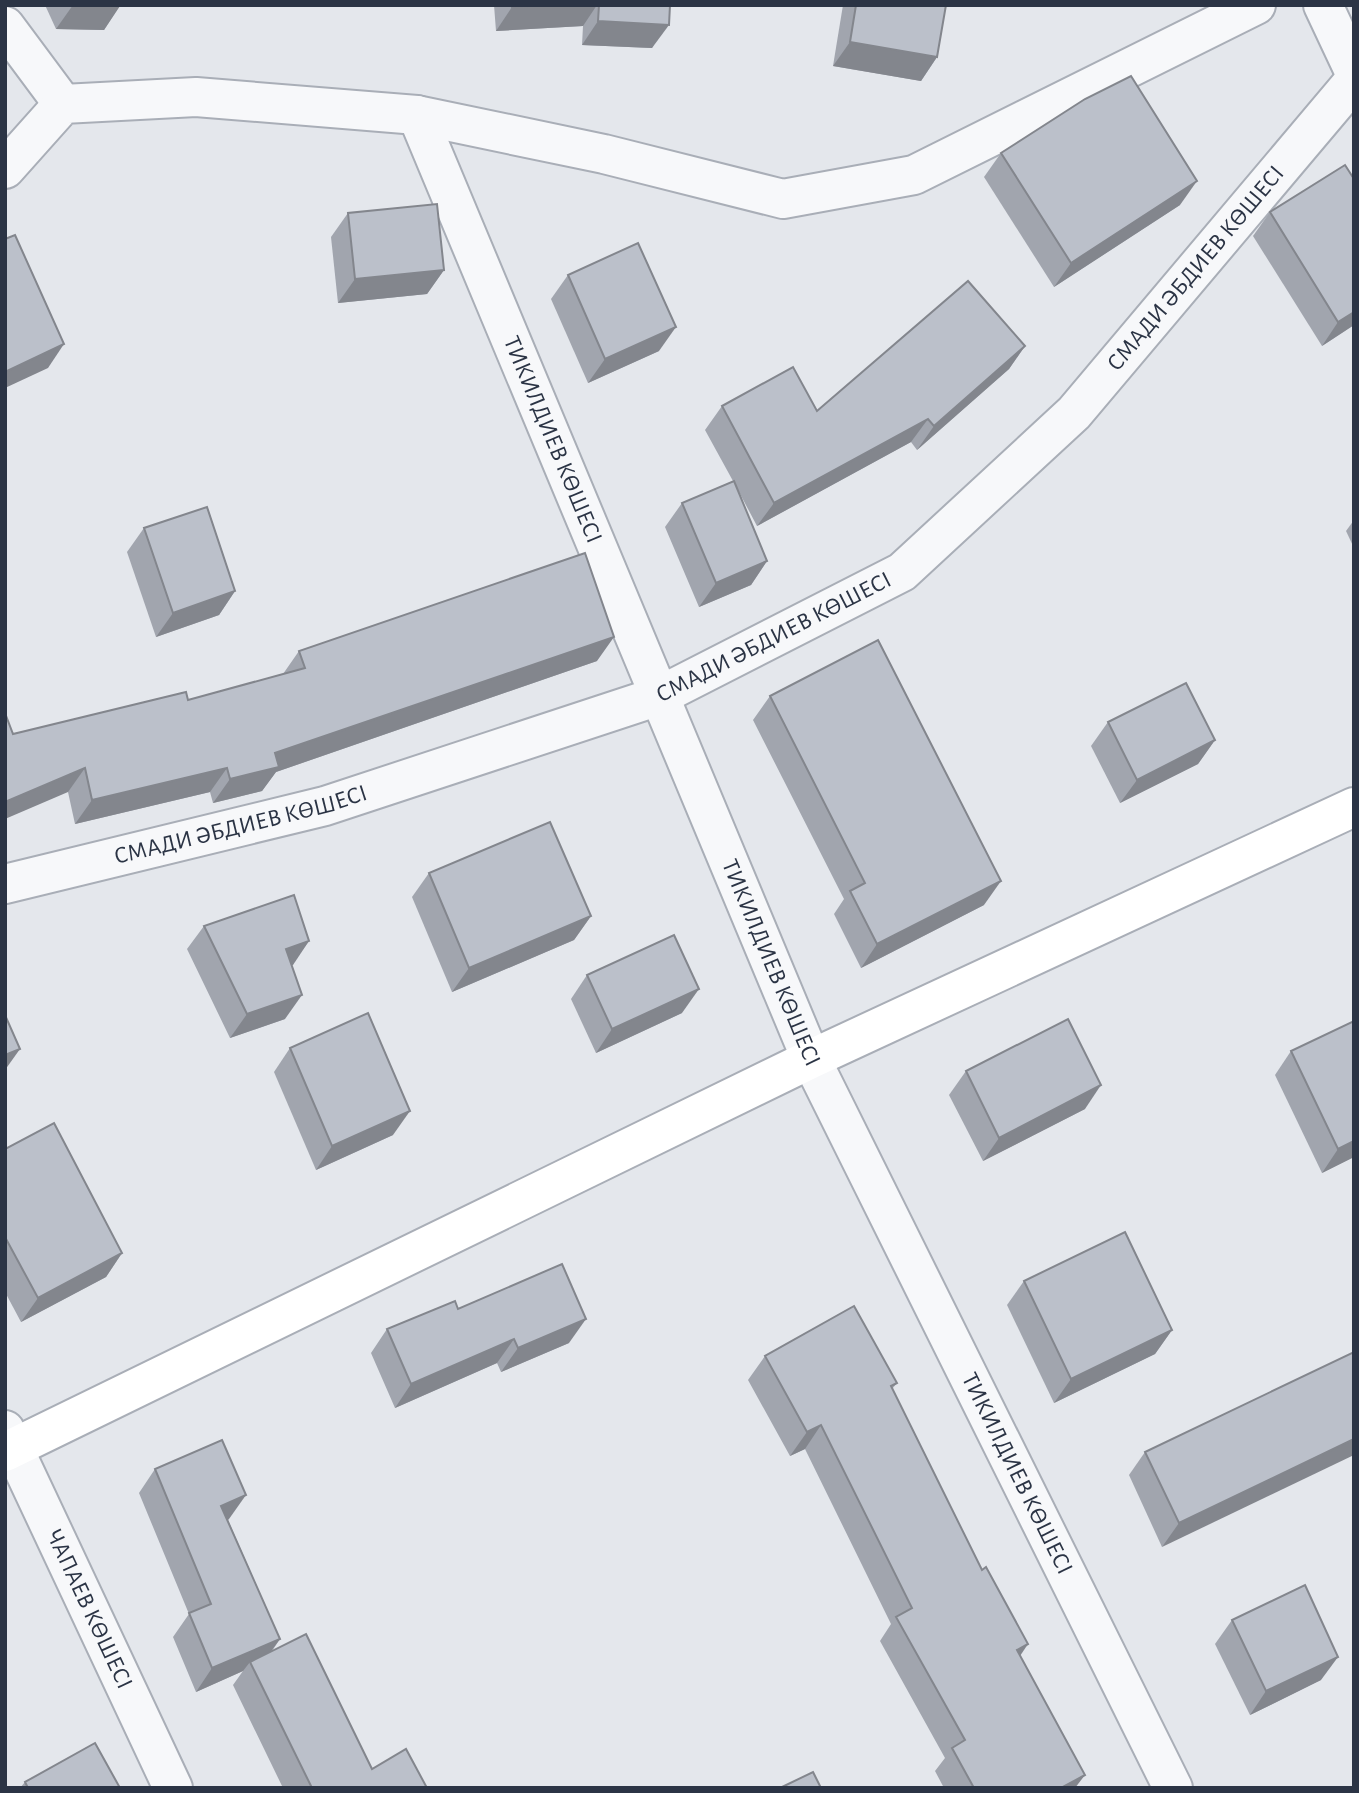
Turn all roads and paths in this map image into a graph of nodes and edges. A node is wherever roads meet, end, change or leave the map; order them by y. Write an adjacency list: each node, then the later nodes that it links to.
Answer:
1 (1256, 5): 7 (street)
2 (1323, 5): 4 (street)
3 (5, 26): 6 (street)
4 (1354, 71)
5 (1354, 82): 9 (street, СМАДИ ӘБДИЕВ КӨШЕСІ)
6 (63, 104): 7 (street); 8 (street)
7 (417, 115): 9 (street, ТИКИЛДИЕВ КӨШЕСІ)
8 (5, 169)
9 (659, 696): 11 (street, СМАДИ ӘБДИЕВ КӨШЕСІ); 12 (street, ТИКИЛДИЕВ КӨШЕСІ)
10 (1354, 807): 12 (main road)
11 (5, 884)
12 (811, 1059): 13 (main road); 15 (street, ТИКИЛДИЕВ КӨШЕСІ)
13 (8, 1443): 14 (street, ЧАПАЕВ КӨШЕСІ)
14 (173, 1788)
15 (1173, 1788)

